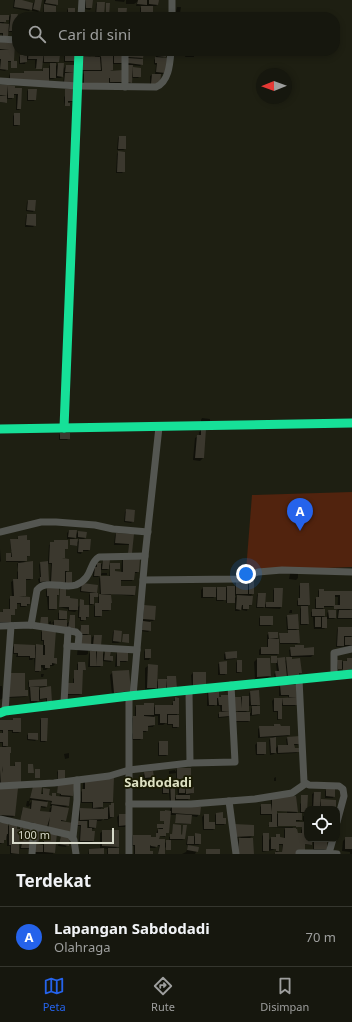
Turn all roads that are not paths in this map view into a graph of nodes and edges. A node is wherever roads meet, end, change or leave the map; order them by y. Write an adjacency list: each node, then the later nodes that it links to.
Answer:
1 (82, 0): 3 (street)
2 (172, 0): 4 (street)
3 (81, 12)
4 (172, 12)
5 (0, 39): 6 (street)
6 (12, 40)
7 (79, 56): 11 (street)
8 (125, 56): 12 (street)
9 (170, 56): 12 (street)
10 (0, 81): 11 (street)
11 (78, 86): 12 (street); 15 (street)
12 (124, 86)
13 (352, 423): 14 (street)
14 (159, 427): 15 (street); 18 (street)
15 (64, 428): 16 (street)
16 (0, 429)
17 (0, 532): 18 (street)
18 (148, 532): 19 (street)
19 (145, 556): 21 (street); 22 (street)
20 (352, 572): 21 (street)
21 (143, 580): 29 (street)
22 (31, 625): 24 (street); 25 (street)
23 (0, 626): 24 (street)
24 (11, 626): 37 (street)
25 (68, 630): 26 (street); 27 (street)
26 (67, 646): 27 (street); 36 (street)
27 (78, 646): 29 (street)
28 (352, 649): 31 (street)
29 (137, 650): 35 (street)
30 (352, 674): 31 (street)
31 (334, 675): 32 (street)
32 (299, 679): 33 (street); 41 (street)
33 (231, 685): 34 (street); 38 (street)
34 (189, 690): 35 (street); 38 (street)
35 (131, 696): 36 (street); 39 (street)
36 (64, 703): 37 (street)
37 (3, 712)
38 (190, 763): 39 (street)
39 (129, 770): 40 (street); 44 (street)
40 (77, 780): 42 (street); 48 (street)
41 (305, 784): 43 (street); 45 (street)
42 (0, 786)
43 (229, 801): 44 (street); 55 (street)
44 (129, 804): 54 (street)
45 (340, 811)
46 (0, 819): 47 (street)
47 (34, 827): 48 (street); 52 (street)
48 (72, 837): 53 (street)
49 (332, 842): 51 (street)
50 (300, 853): 51 (street)
51 (329, 853): 56 (street)
52 (32, 854)
53 (76, 854)
54 (129, 854)
55 (236, 854)
56 (337, 854)

